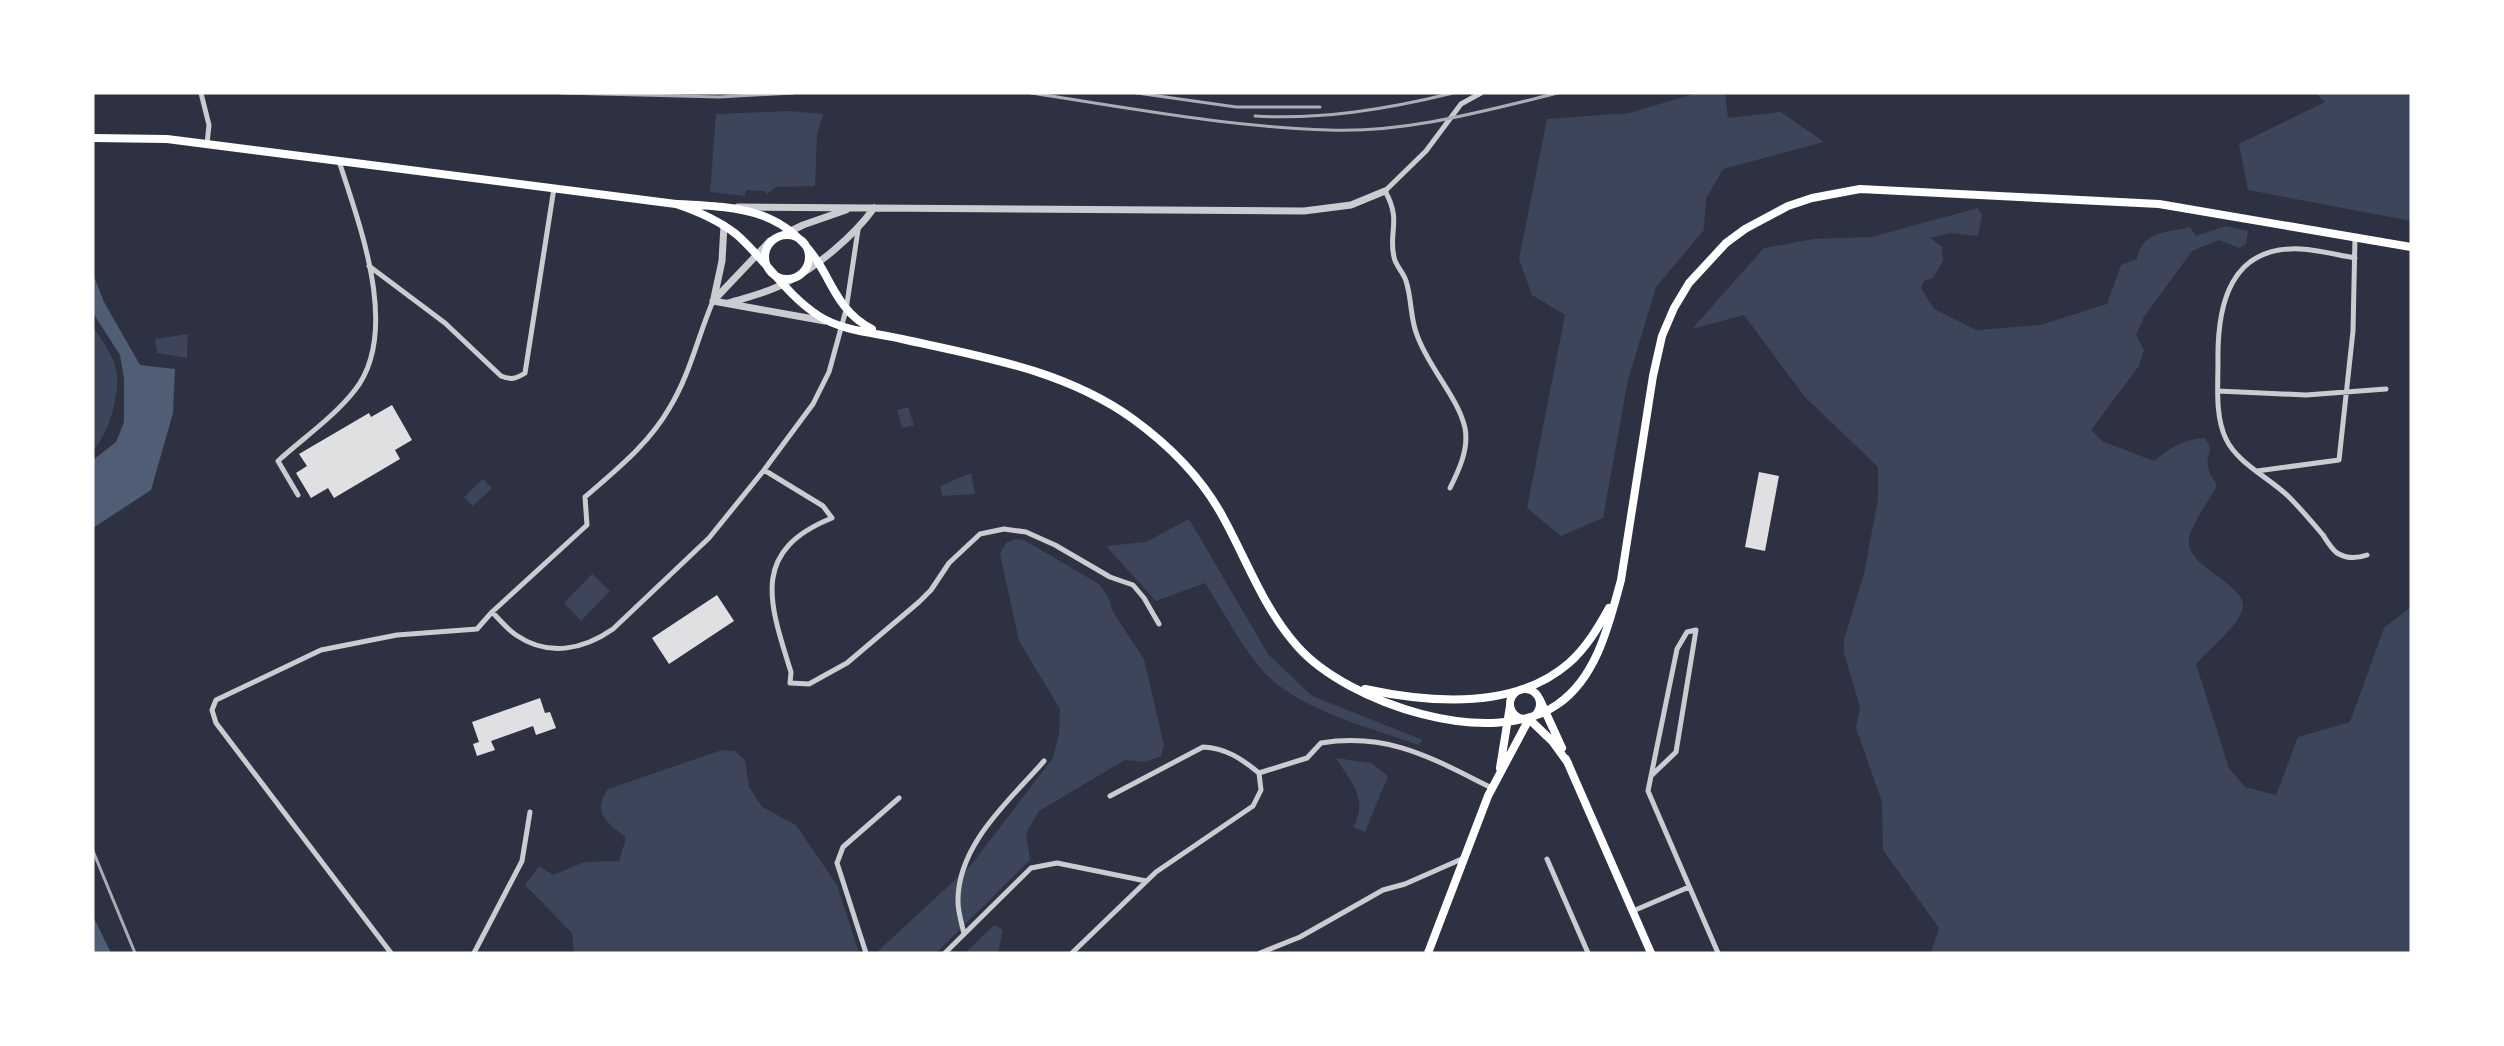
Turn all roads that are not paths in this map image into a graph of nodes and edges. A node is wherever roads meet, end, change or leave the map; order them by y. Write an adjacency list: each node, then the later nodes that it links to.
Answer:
1 (201, 93): 4 (street)
2 (1481, 93): 7 (street)
3 (98, 138): 4 (main road)
4 (207, 144): 5 (main road)
5 (339, 161): 6 (main road); 22 (street)
6 (554, 186): 8 (main road); 22 (street)
7 (1385, 191): 11 (street); 37 (street)
8 (676, 204): 9 (main road); 12 (main road)
9 (721, 206): 10 (street); 13 (main road)
10 (851, 208): 11 (street); 13 (street)
11 (874, 208): 14 (street)
12 (724, 225): 19 (main road); 26 (street)
13 (791, 230): 16 (street); 17 (main road)
14 (858, 230): 21 (street); 28 (street)
15 (2355, 237): 18 (main road); 20 (street); 40 (main road)
16 (775, 238): 17 (main road); 19 (street); 23 (main road)
17 (805, 244): 21 (main road); 24 (main road)
18 (2411, 247)
19 (756, 255): 23 (main road); 26 (street)
20 (2355, 258): 33 (street); 34 (street)
21 (818, 261): 24 (street); 28 (main road)
22 (369, 266): 38 (street)
23 (769, 269): 24 (main road); 25 (main road)
24 (800, 275): 25 (street)
25 (783, 285): 27 (street); 29 (main road)
26 (713, 301): 27 (street); 41 (street)
27 (728, 303): 29 (street)
28 (846, 310): 30 (street); 31 (main road)
29 (830, 322): 30 (main road)
30 (841, 325): 31 (main road); 35 (street)
31 (892, 337): 43 (main road)
32 (2386, 389): 33 (street)
33 (2348, 391): 34 (street); 36 (street)
34 (2218, 392): 36 (street)
35 (764, 470): 41 (street); 42 (street)
36 (2257, 471): 39 (street)
37 (1450, 488)
38 (298, 495)
39 (2367, 555)
40 (1621, 580): 44 (main road); 47 (main road)
41 (492, 612): 65 (street)
42 (1159, 624)
43 (1342, 681): 44 (main road); 49 (main road)
44 (1520, 690): 45 (main road); 46 (main road)
45 (1540, 700): 47 (main road); 48 (main road)
46 (1510, 706): 48 (main road); 49 (main road)
47 (1546, 712): 48 (main road); 51 (main road)
48 (1529, 719): 49 (main road); 51 (main road); 53 (main road)
49 (1506, 724): 53 (main road)
50 (1044, 761): 64 (street)
51 (1568, 763): 63 (main road)
52 (1259, 773): 55 (street); 56 (street); 61 (street)
53 (1498, 775): 55 (main road)
54 (1651, 776): 54 (street); 62 (street)
55 (1492, 788): 59 (main road)
56 (1110, 796)
57 (899, 798): 67 (street)
58 (530, 812): 66 (street)
59 (1465, 857): 70 (street); 71 (main road)
60 (1547, 859): 72 (street)
61 (1146, 882): 64 (street); 69 (street)
62 (1689, 887): 63 (street); 74 (street)
63 (1633, 911): 73 (main road)
64 (964, 934): 68 (street)
65 (391, 953)
66 (474, 953)
67 (866, 953)
68 (945, 953)
69 (1072, 953)
70 (1260, 953)
71 (1428, 953)
72 (1588, 953)
73 (1651, 953)
74 (1718, 953)

